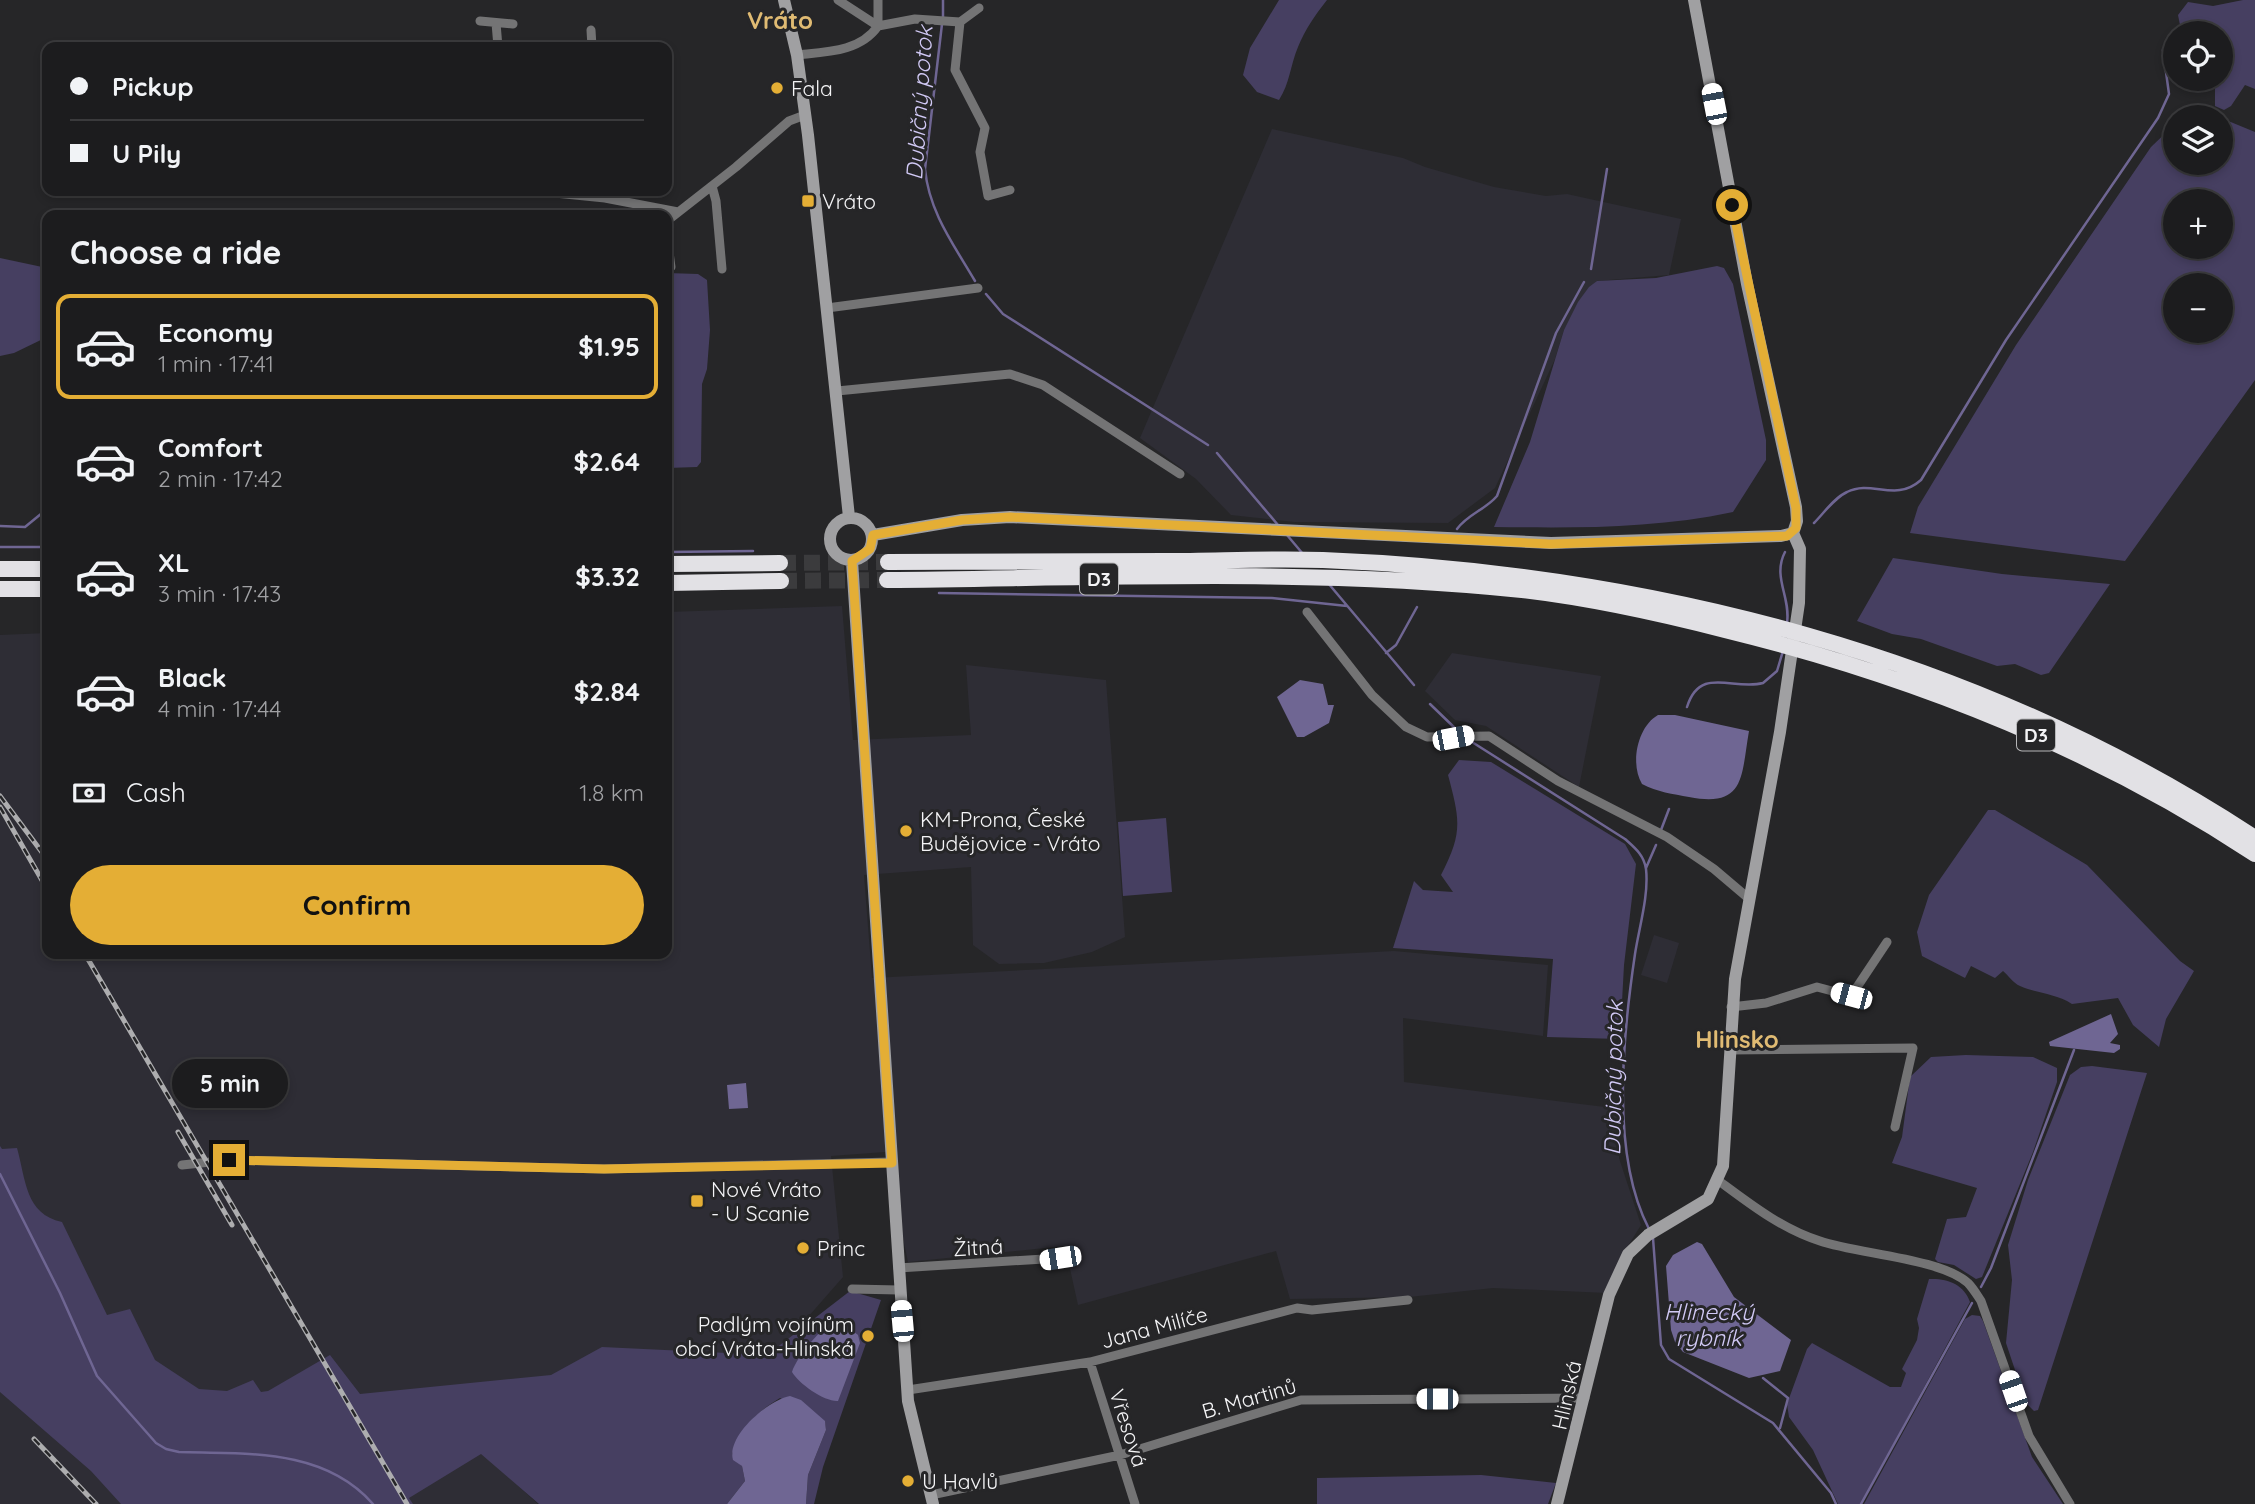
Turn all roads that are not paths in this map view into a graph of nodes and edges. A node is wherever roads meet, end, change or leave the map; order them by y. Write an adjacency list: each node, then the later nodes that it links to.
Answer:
1 (783, 0): 14 (street)
2 (838, 0): 10 (street)
3 (878, 0): 10 (street)
4 (1694, 0): 29 (street)
5 (979, 8): 7 (street)
6 (480, 21): 8 (street)
7 (960, 22): 10 (street); 17 (street)
8 (496, 23): 9 (street); 12 (street)
9 (513, 24)
10 (878, 26): 14 (street)
11 (591, 30): 13 (street)
12 (498, 42)
13 (592, 42)
14 (797, 55): 15 (street)
15 (805, 115): 16 (street); 25 (street)
16 (712, 186): 21 (street); 23 (street)
17 (1010, 190)
18 (612, 196): 19 (street)
19 (670, 210)
20 (672, 211): 21 (street)
21 (678, 212): 22 (street)
22 (672, 217)
23 (722, 269)
24 (978, 288): 25 (street)
25 (827, 308): 26 (street)
26 (837, 391): 27 (street); 28 (street)
27 (1180, 474)
28 (849, 517): 30 (street); 31 (street)
29 (1793, 533): 30 (street); 45 (street)
30 (873, 535): 31 (street)
31 (852, 561): 50 (street)
32 (888, 562): 43 (highway, D3)
33 (780, 563): 34 (highway)
34 (672, 564)
35 (0, 569): 36 (highway)
36 (42, 569)
37 (887, 580): 44 (highway, D3)
38 (781, 581): 39 (highway)
39 (672, 583)
40 (0, 589): 41 (highway)
41 (42, 589)
42 (1307, 612): 45 (street)
43 (2255, 838)
44 (2255, 854)
45 (1747, 897): 47 (street)
46 (1887, 942): 47 (street)
47 (1731, 1007): 48 (street)
48 (1729, 1050): 49 (street); 52 (street)
49 (1895, 1128)
50 (892, 1163): 51 (street); 54 (street)
51 (182, 1165)
52 (1719, 1181): 60 (street, Hlinská); 65 (street)
53 (1060, 1258): 54 (street, Žitná)
54 (898, 1268): 56 (street)
55 (852, 1289): 56 (street)
56 (899, 1290): 59 (street)
57 (1408, 1300): 58 (street, Jana Milíče)
58 (1090, 1362): 59 (street, Jana Milíče); 61 (street, Vřesová)
59 (908, 1390): 62 (street)
60 (1585, 1398): 61 (street, B. Martinů); 64 (street, Hlinská)
61 (1120, 1455): 62 (street, B. Martinů); 63 (street, Vřesová)
62 (932, 1499)
63 (1135, 1504)
64 (1557, 1504)
65 (2070, 1504)

